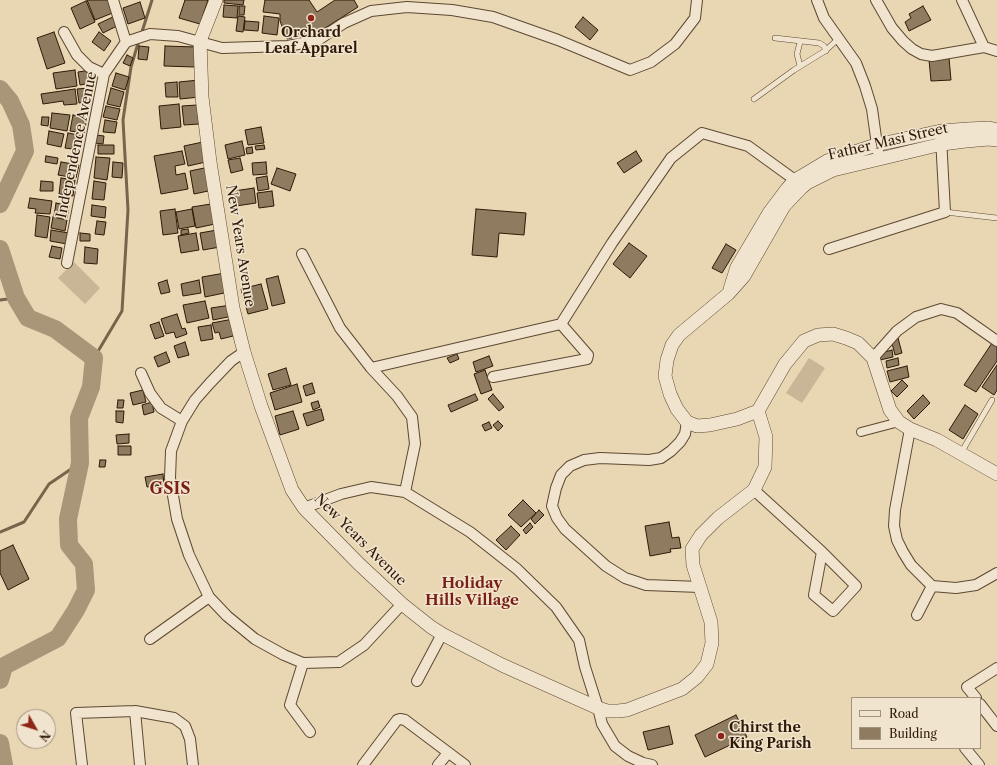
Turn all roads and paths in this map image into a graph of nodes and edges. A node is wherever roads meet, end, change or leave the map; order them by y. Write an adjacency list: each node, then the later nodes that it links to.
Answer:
1 (113, 0): 11 (street)
2 (216, 0): 10 (street, New Years Avenue)
3 (697, 0): 10 (street)
4 (817, 0): 9 (street)
5 (876, 0): 13 (street)
6 (962, 0): 13 (street)
7 (64, 32): 17 (street)
8 (774, 38): 12 (lane)
9 (838, 39): 14 (lane); 22 (street)
10 (200, 41): 11 (street); 32 (street, New Years Avenue)
11 (127, 42): 17 (street, Independence Avenue)
12 (800, 42): 14 (lane); 16 (lane)
13 (984, 47): 15 (street)
14 (826, 50): 16 (lane)
15 (997, 51)
16 (800, 66): 18 (lane)
17 (104, 74): 29 (street, Independence Avenue)
18 (754, 99)
19 (997, 130): 20 (street, Father Masi Street)
20 (941, 138): 21 (street, Father Masi Street); 22 (street, Father Masi Street); 23 (street, Father Masi Street); 25 (street)
21 (997, 140)
22 (876, 145): 23 (street); 24 (street, Father Masi Street)
23 (879, 159): 24 (street, Father Masi Street)
24 (798, 184): 30 (street); 40 (street, Father Masi Street)
25 (945, 212): 26 (lane); 27 (street)
26 (997, 218)
27 (829, 249)
28 (302, 254): 34 (street)
29 (67, 263)
30 (561, 324): 34 (street); 36 (street)
31 (997, 341): 33 (street)
32 (244, 352): 39 (street); 47 (street, New Years Avenue)
33 (873, 358): 38 (street); 41 (street)
34 (370, 368): 46 (street)
35 (141, 373): 39 (street)
36 (493, 377)
37 (992, 400): 43 (lane)
38 (758, 410): 40 (street); 45 (street, New Years Avenue)
39 (182, 421): 52 (street)
40 (687, 422): 51 (street)
41 (905, 425): 42 (street); 43 (street); 50 (street)
42 (861, 432)
43 (961, 453): 44 (street)
44 (997, 474)
45 (754, 490): 48 (street); 51 (street, New Years Avenue)
46 (405, 492): 47 (street); 62 (street)
47 (304, 508): 53 (street, New Years Avenue)
48 (822, 552): 48 (street)
49 (997, 573): 50 (street)
50 (932, 586): 54 (street)
51 (700, 587): 62 (street, New Years Avenue)
52 (209, 598): 56 (street); 57 (street)
53 (402, 604): 55 (street, New Years Avenue); 57 (street)
54 (917, 615)
55 (442, 634): 59 (street); 62 (street, New Years Avenue)
56 (150, 639)
57 (303, 663): 65 (street)
58 (997, 668): 60 (street)
59 (417, 681)
60 (975, 697)
61 (981, 705): 64 (street)
62 (598, 708): 74 (street)
63 (135, 711): 68 (street); 69 (street); 70 (street)
64 (996, 723)
65 (310, 732)
66 (966, 749): 75 (street)
67 (448, 753): 71 (street); 72 (street); 73 (street)
68 (82, 765)
69 (140, 765)
70 (194, 765)
71 (363, 765)
72 (438, 765)
73 (465, 765)
74 (652, 765)
75 (979, 765)

